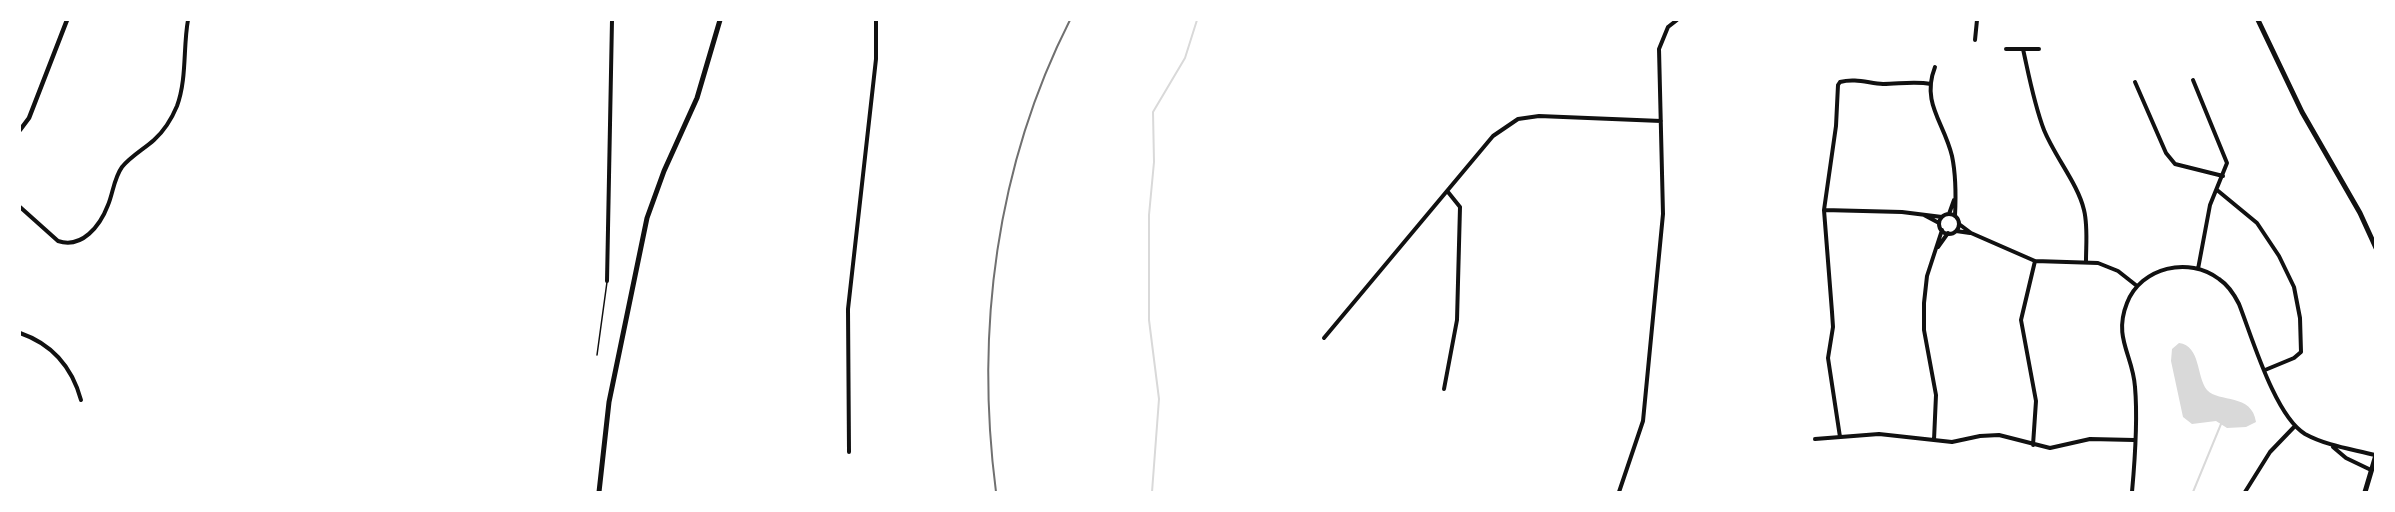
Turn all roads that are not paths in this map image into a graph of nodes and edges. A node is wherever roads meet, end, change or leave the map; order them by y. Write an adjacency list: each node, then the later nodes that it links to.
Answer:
1 (67, 20): 18 (street)
2 (188, 20): 23 (street)
3 (612, 20): 40 (street)
4 (720, 20): 58 (main road)
5 (876, 20): 55 (street)
6 (1677, 20): 17 (street)
7 (1977, 20): 9 (street)
8 (2258, 20): 35 (main road)
9 (1976, 40)
10 (2006, 49): 11 (street)
11 (2024, 49): 12 (street); 38 (street)
12 (2039, 49)
13 (1935, 67): 16 (street)
14 (2193, 80): 19 (street)
15 (2135, 82): 19 (street)
16 (1931, 84): 22 (street); 24 (street)
17 (1661, 121): 21 (street); 59 (street)
18 (20, 130)
19 (2223, 176): 20 (street)
20 (2217, 190): 39 (street); 45 (street)
21 (1448, 192): 43 (street); 46 (street)
22 (1954, 197): 25 (street); 27 (street)
23 (20, 207)
24 (1824, 210): 26 (street); 49 (street)
25 (1949, 214): 27 (street); 28 (street)
26 (1924, 215): 28 (street); 29 (street)
27 (1955, 216): 30 (street)
28 (1942, 217): 29 (street)
29 (1940, 223): 31 (street)
30 (1959, 224): 32 (street); 34 (street)
31 (1942, 230): 33 (street); 36 (street)
32 (1956, 231): 33 (street); 34 (street)
33 (1948, 233): 36 (street)
34 (1971, 233): 37 (street)
35 (2376, 248)
36 (1936, 250): 51 (street)
37 (2035, 261): 38 (street); 53 (street)
38 (2086, 261): 41 (street)
39 (2198, 269): 41 (street); 45 (street)
40 (607, 281): 44 (lane)
41 (2137, 286): 52 (street)
42 (20, 333): 47 (street)
43 (1324, 338)
44 (597, 355)
45 (2265, 370): 48 (street)
46 (1444, 388)
47 (81, 400)
48 (2295, 426): 54 (street); 61 (street)
49 (1840, 437): 50 (street); 51 (street)
50 (1815, 439)
51 (1934, 440): 53 (street)
52 (2134, 440): 53 (street); 60 (street)
53 (2033, 446)
54 (2333, 446): 56 (street); 57 (street)
55 (849, 452)
56 (2375, 455): 57 (main road)
57 (2371, 470): 62 (main road)
58 (599, 492)
59 (1619, 492)
60 (2132, 492)
61 (2245, 492)
62 (2365, 492)

